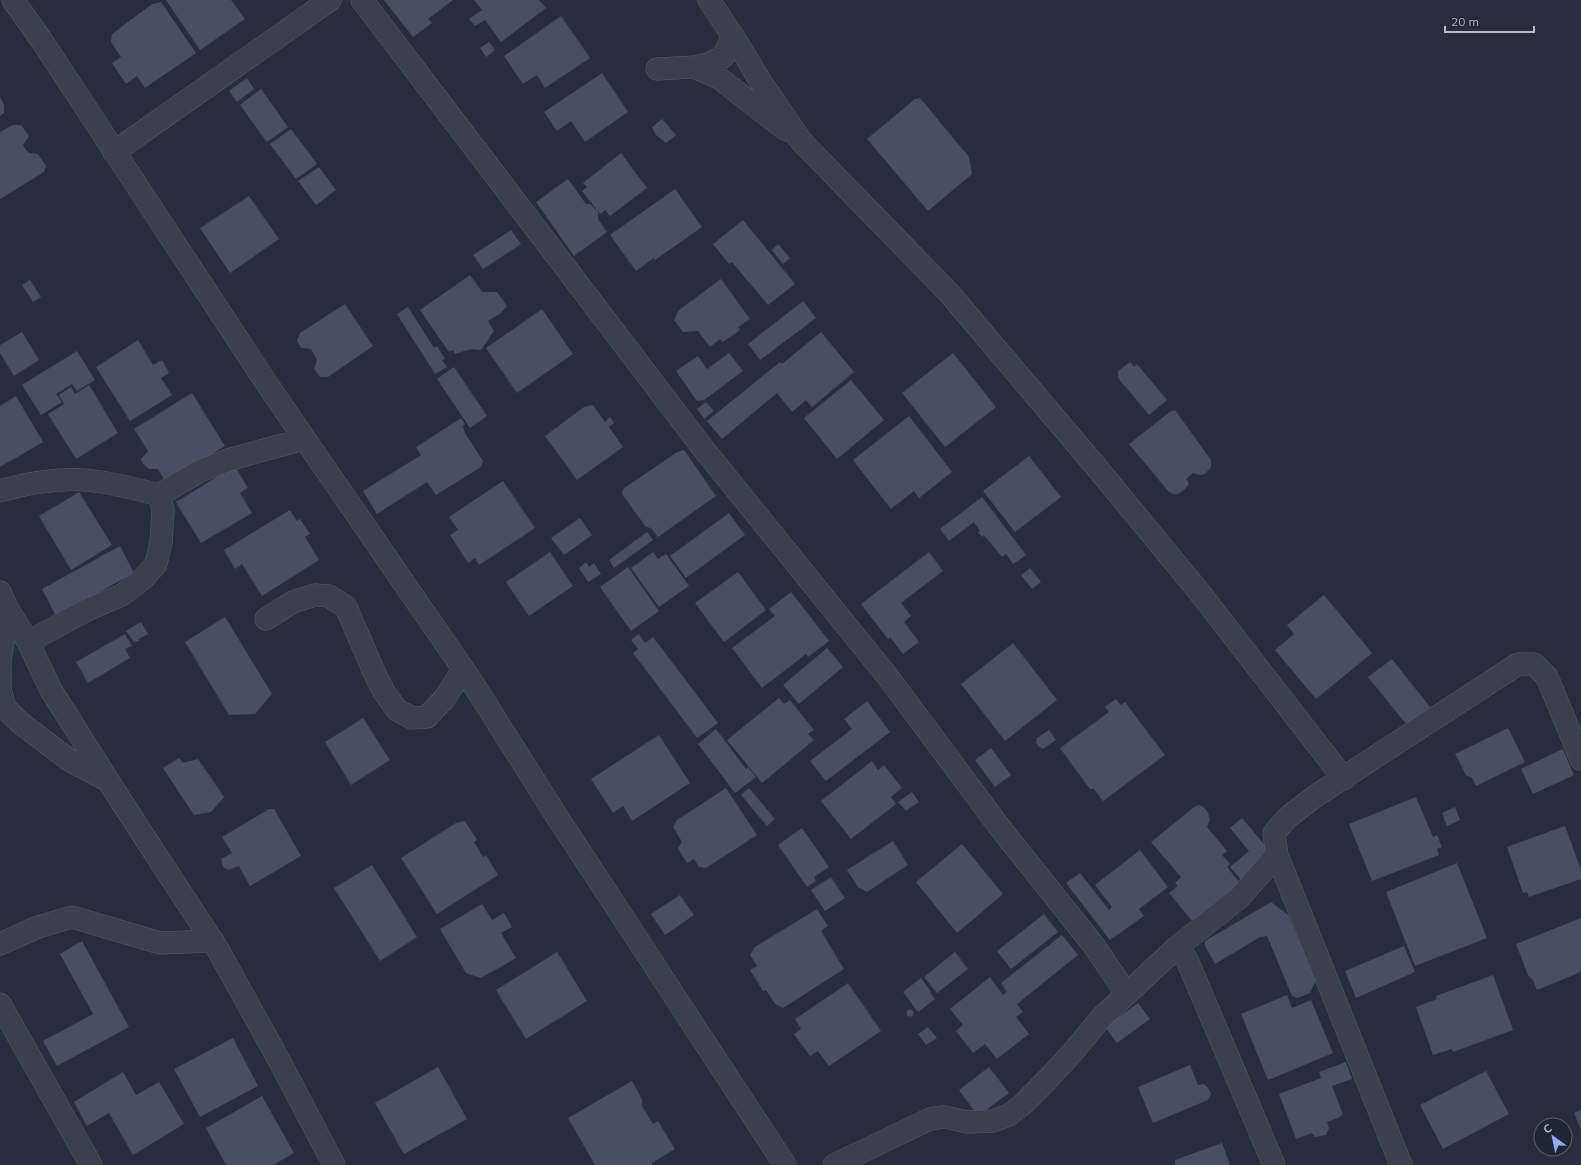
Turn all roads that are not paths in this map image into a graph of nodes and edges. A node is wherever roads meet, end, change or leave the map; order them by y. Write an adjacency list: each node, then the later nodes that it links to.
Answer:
1 (13, 0): 9 (street)
2 (330, 0): 9 (street)
3 (362, 0): 27 (street)
4 (709, 0): 5 (street)
5 (733, 36): 6 (street); 8 (street)
6 (694, 67): 7 (street); 8 (street)
7 (657, 69)
8 (801, 141): 21 (street)
9 (114, 152): 10 (street)
10 (304, 439): 12 (street); 18 (street)
11 (0, 491): 12 (street)
12 (159, 495): 15 (street)
13 (3, 600): 15 (street); 16 (street)
14 (266, 619): 18 (street)
15 (28, 642): 22 (street)
16 (0, 663)
17 (0, 667): 19 (street)
18 (463, 670): 31 (street)
19 (3, 706): 22 (street)
20 (1581, 760): 21 (street)
21 (1344, 778): 23 (street)
22 (108, 781): 24 (street)
23 (1277, 854): 26 (street); 34 (street)
24 (213, 941): 25 (street); 30 (street)
25 (0, 944)
26 (1177, 947): 27 (street); 33 (street)
27 (1126, 993): 32 (street)
28 (0, 1004): 29 (street)
29 (90, 1165)
30 (334, 1165)
31 (785, 1165)
32 (834, 1165)
33 (1274, 1165)
34 (1401, 1165)

